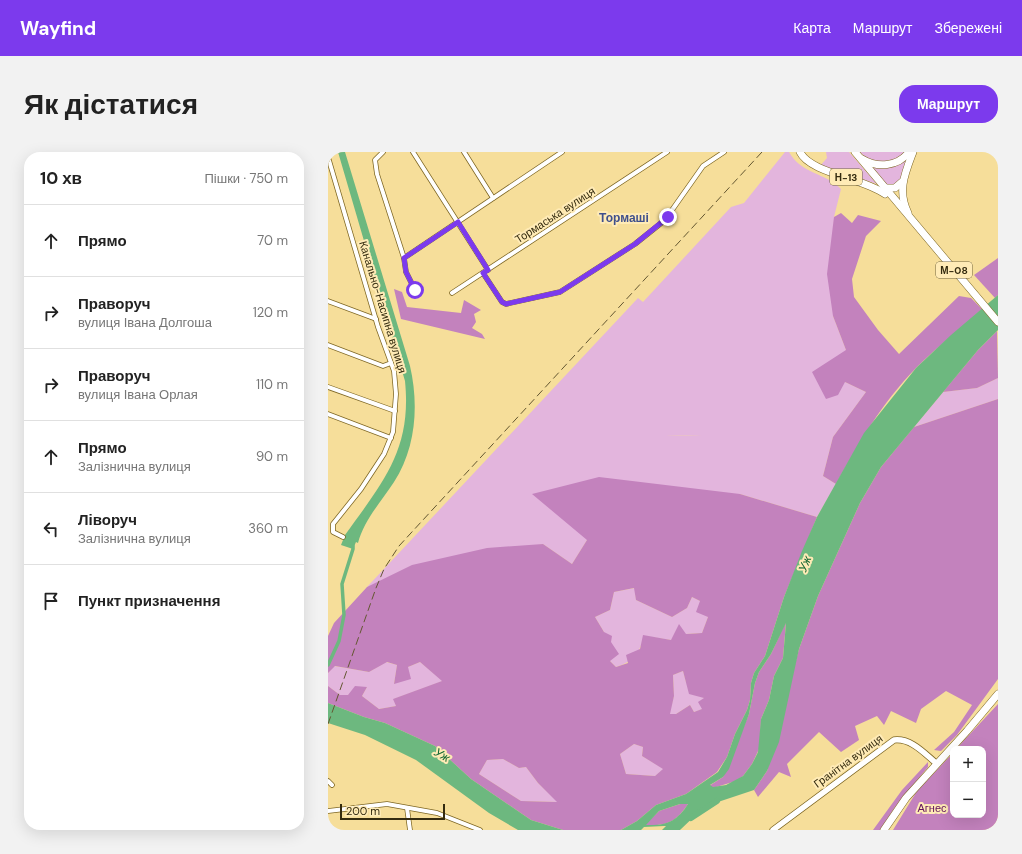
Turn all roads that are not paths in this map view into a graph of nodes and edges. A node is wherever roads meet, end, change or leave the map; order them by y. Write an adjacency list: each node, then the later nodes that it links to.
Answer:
1 (383, 152): 18 (street)
2 (413, 152): 16 (street)
3 (464, 152): 14 (street)
4 (562, 152): 14 (street)
5 (667, 152): 19 (street, Тормаська вулиця)
6 (724, 152): 20 (street)
7 (800, 152): 15 (highway, Н-13)
8 (909, 152): 10 (highway, Н-13)
9 (913, 152): 12 (highway)
10 (856, 154): 13 (highway, М-08)
11 (328, 157): 24 (street, Канально-Насипна вулиця)
12 (902, 182): 13 (highway); 17 (highway)
13 (884, 188): 15 (highway, М-08)
14 (493, 198): 16 (street)
15 (895, 201): 17 (highway, М-08)
16 (458, 222): 18 (street); 19 (street)
17 (914, 223): 25 (highway, М-08)
18 (404, 258): 21 (street)
19 (488, 270): 20 (street, Тормаська вулиця)
20 (483, 273): 22 (street, Тормаська вулиця)
21 (415, 290)
22 (452, 293)
23 (328, 302): 24 (street)
24 (376, 319): 27 (street, Канально-Насипна вулиця)
25 (998, 322)
26 (328, 345): 27 (street)
27 (391, 364): 29 (street, Канально-Насипна вулиця)
28 (328, 387): 29 (street)
29 (395, 411): 31 (street, Канально-Насипна вулиця)
30 (328, 414): 31 (street)
31 (392, 438): 32 (street, Канально-Насипна вулиця)
32 (343, 537)
33 (998, 694): 34 (highway)
34 (936, 763): 41 (street, Гранітна вулиця); 42 (highway)
35 (407, 808): 36 (street); 39 (street); 40 (street)
36 (328, 811)
37 (328, 827): 38 (street)
38 (331, 830)
39 (410, 830)
40 (480, 830)
41 (773, 830)
42 (884, 830)

